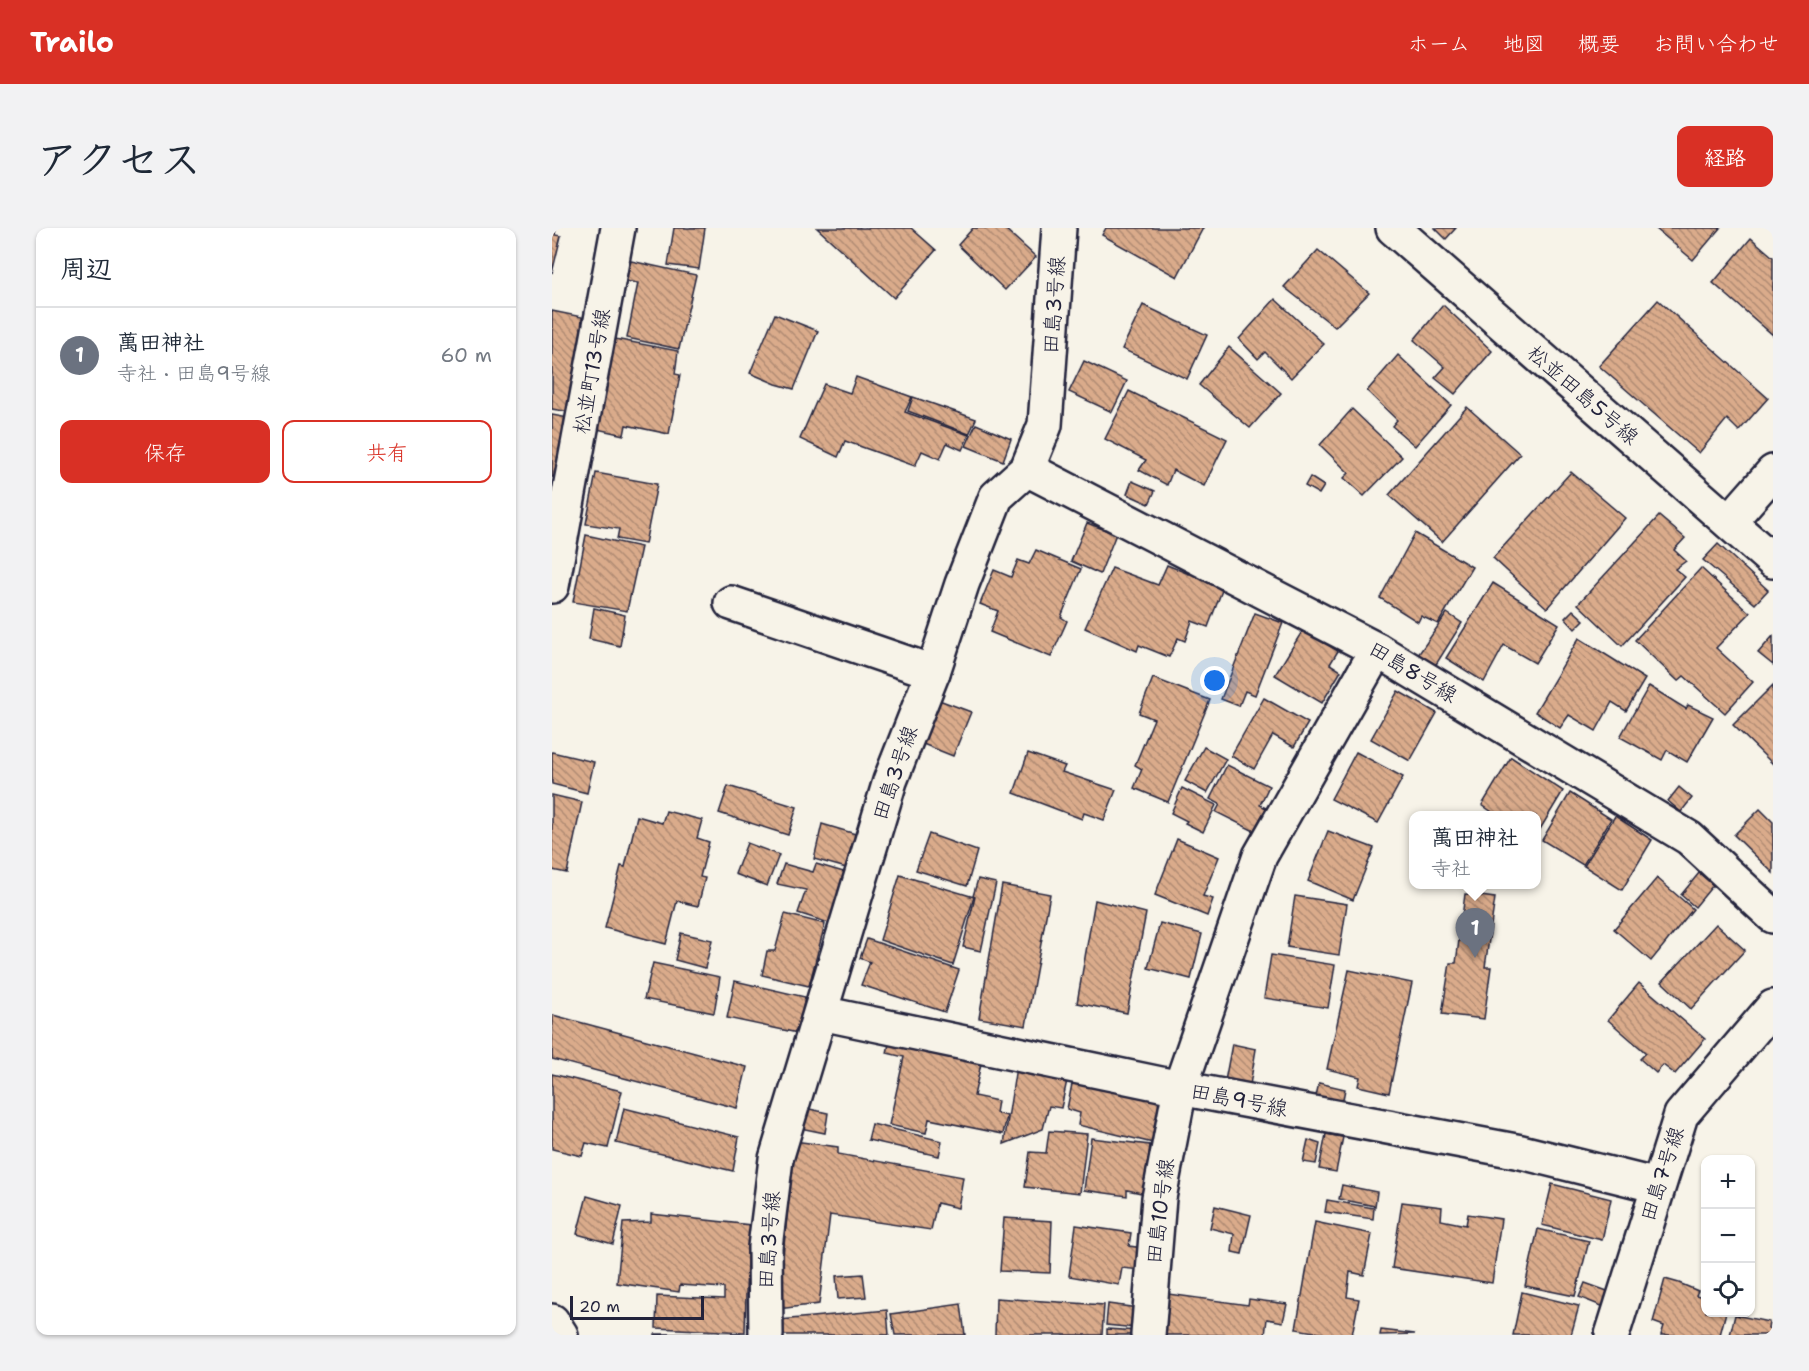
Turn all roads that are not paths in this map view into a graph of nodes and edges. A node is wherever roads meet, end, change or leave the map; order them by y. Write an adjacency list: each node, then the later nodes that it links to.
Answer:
1 (618, 228): 8 (street, 松並町13号線)
2 (1059, 228): 4 (street, 田島3号線)
3 (1393, 228): 6 (street, 松並田島5号線)
4 (1027, 469): 10 (street, 田島8号線); 11 (street, 田島3号線)
5 (1773, 472): 6 (street)
6 (1729, 522): 7 (street, 松並田島5号線)
7 (1773, 561)
8 (552, 586)
9 (731, 603): 11 (street)
10 (1377, 650): 12 (street, 田島8号線); 15 (street, 田島10号線)
11 (933, 672): 14 (street, 田島3号線)
12 (1773, 916)
13 (1773, 1007): 16 (street, 田島7号線)
14 (821, 1013): 15 (street, 田島9号線); 19 (street, 田島3号線)
15 (1179, 1088): 16 (street, 田島9号線); 20 (street, 田島10号線)
16 (1658, 1186): 21 (street, 田島7号線)
17 (552, 1321): 18 (street)
18 (561, 1335)
19 (766, 1335)
20 (1148, 1335)
21 (1612, 1335)

